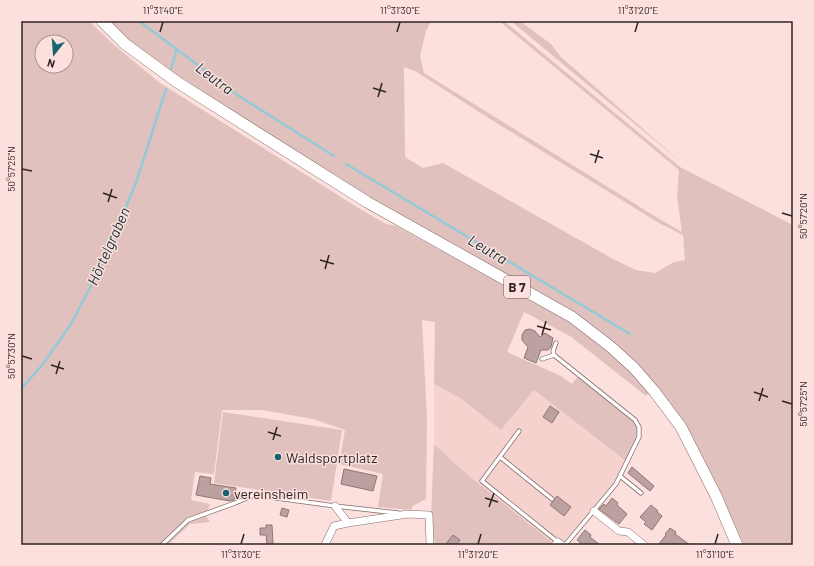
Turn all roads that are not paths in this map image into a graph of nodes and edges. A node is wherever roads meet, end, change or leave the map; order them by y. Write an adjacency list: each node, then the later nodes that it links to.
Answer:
1 (102, 21): 20 (main road, B 7)
2 (556, 343): 3 (lane)
3 (554, 354): 4 (lane); 7 (lane)
4 (542, 359)
5 (519, 431): 6 (lane)
6 (500, 457): 9 (lane); 14 (lane)
7 (620, 476): 8 (lane); 11 (lane)
8 (641, 493)
9 (552, 499)
10 (335, 506): 12 (lane); 13 (street); 15 (lane)
11 (594, 511): 18 (lane); 19 (street)
12 (408, 514): 13 (street); 17 (street)
13 (348, 523): 16 (street)
14 (558, 544)
15 (162, 545)
16 (325, 545)
17 (430, 545)
18 (565, 545)
19 (644, 545)
20 (737, 545)

